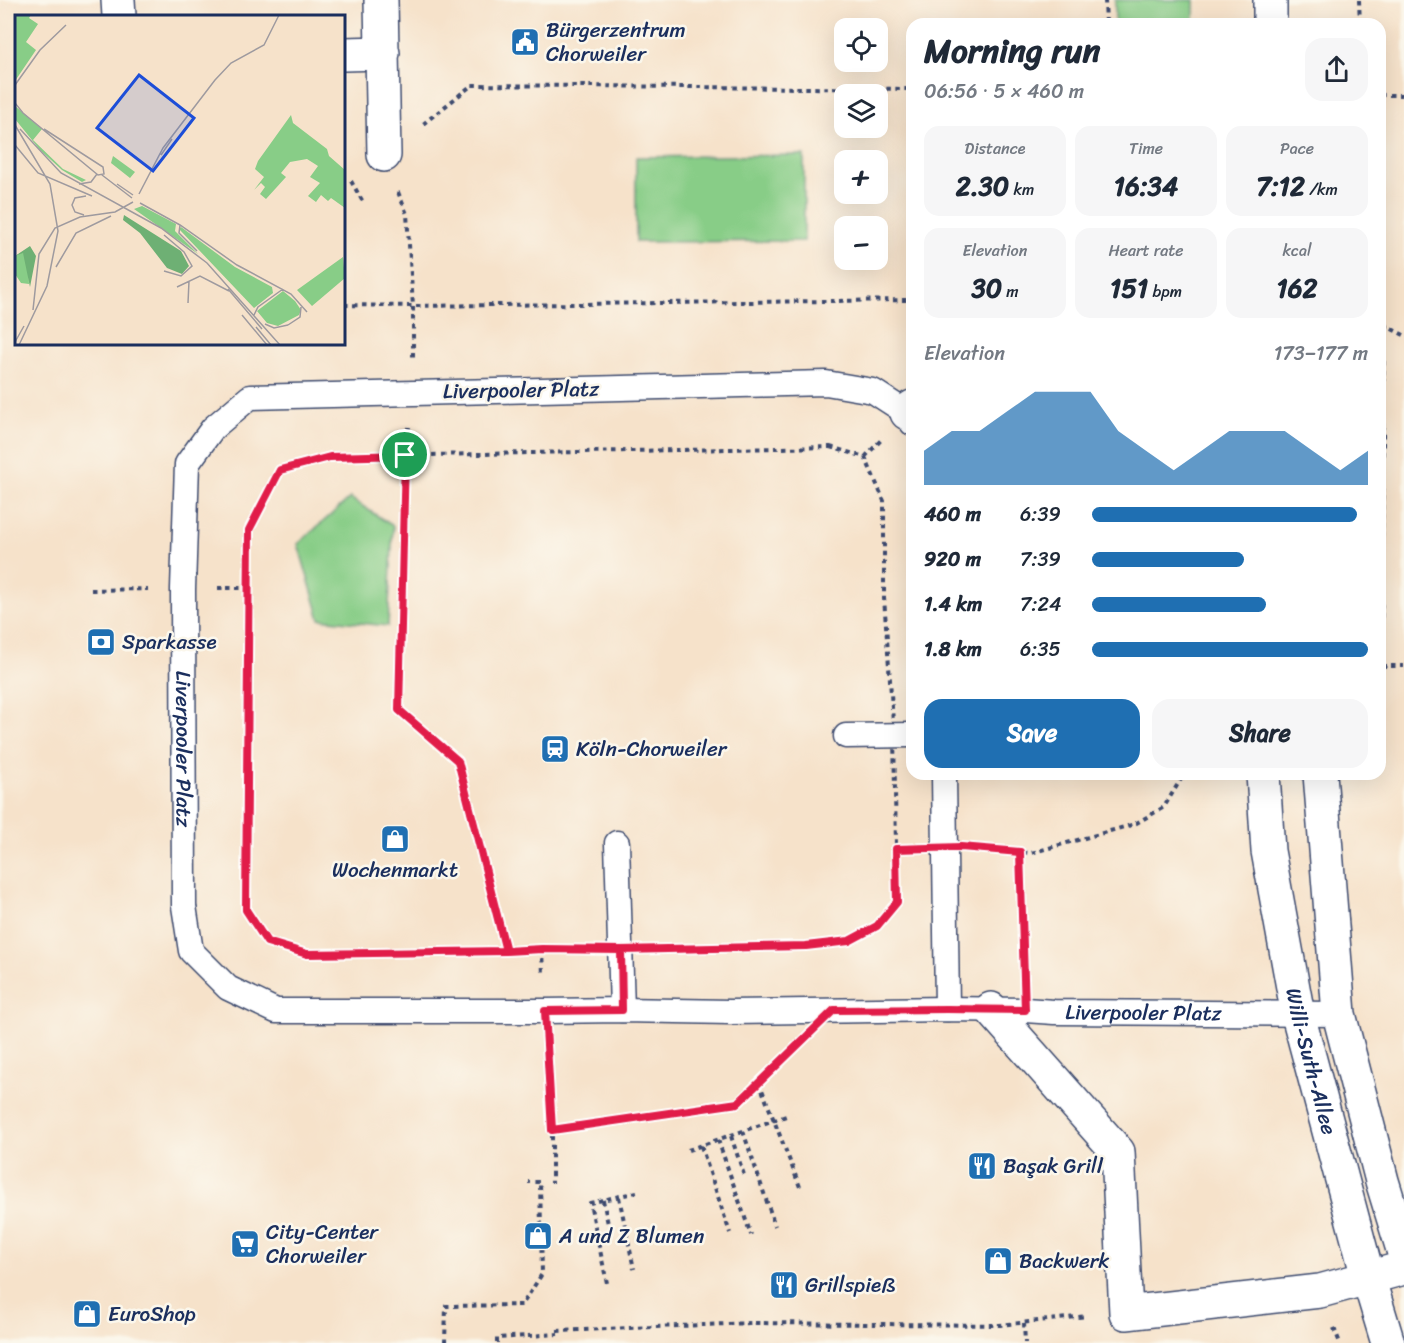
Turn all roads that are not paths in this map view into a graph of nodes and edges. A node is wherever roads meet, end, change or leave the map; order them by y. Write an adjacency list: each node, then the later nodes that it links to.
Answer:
1 (118, 0): 4 (street)
2 (381, 0): 6 (street)
3 (1269, 0): 5 (street)
4 (119, 15)
5 (1270, 18)
6 (382, 53): 7 (street); 8 (street)
7 (345, 54)
8 (384, 155)
9 (906, 412): 18 (lane, Liverpooler Platz)
10 (903, 735): 11 (lane)
11 (846, 736)
12 (944, 780): 16 (lane)
13 (1263, 780): 19 (street, Willi-Suth-Allee)
14 (1320, 780): 20 (street, Willi-Suth-Allee)
15 (617, 843): 18 (lane)
16 (947, 1009): 17 (lane, Liverpooler Platz); 18 (lane, Liverpooler Platz)
17 (991, 1009): 19 (lane, Liverpooler Platz); 23 (street)
18 (622, 1010)
19 (1298, 1014): 20 (lane, Liverpooler Platz); 23 (street, Willi-Suth-Allee)
20 (1339, 1014): 21 (street, Willi-Suth-Allee)
21 (1404, 1253)
22 (1404, 1268): 23 (street)
23 (1368, 1277): 24 (street, Willi-Suth-Allee)
24 (1388, 1343)

